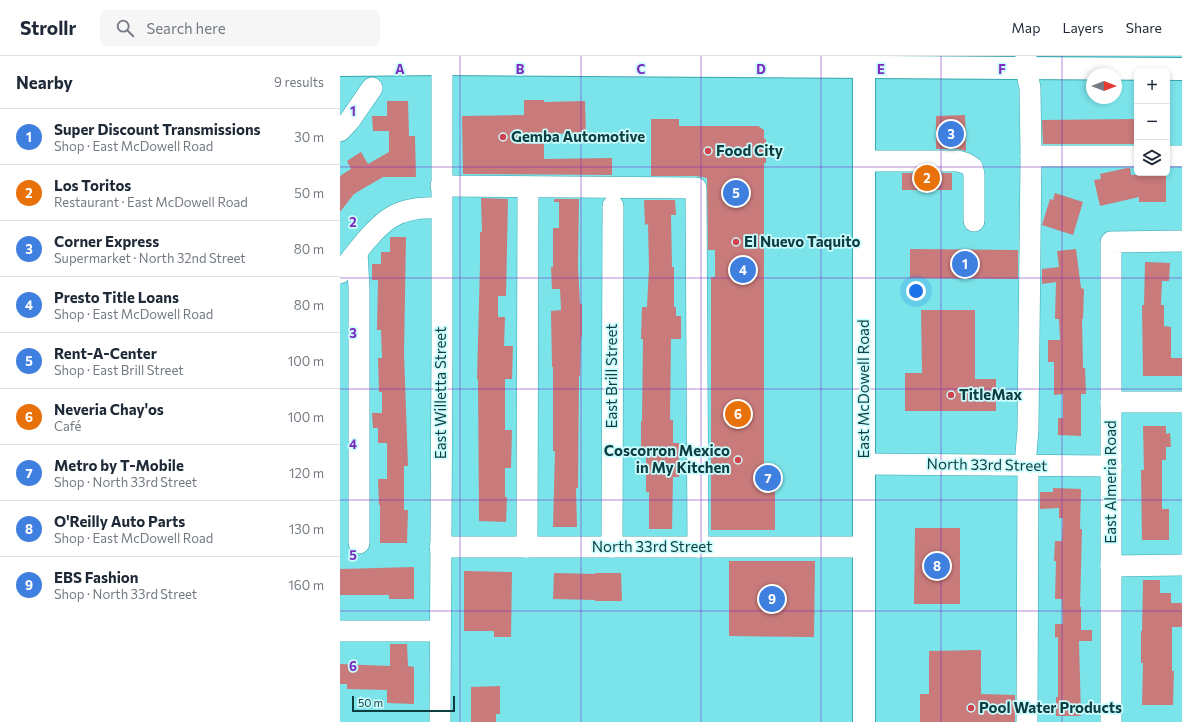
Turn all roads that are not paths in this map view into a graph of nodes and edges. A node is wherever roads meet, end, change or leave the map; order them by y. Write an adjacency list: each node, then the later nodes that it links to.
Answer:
1 (864, 62): 2 (main road); 3 (main road); 12 (main road, East McDowell Road)
2 (1026, 62): 5 (main road); 8 (street)
3 (442, 64): 4 (main road); 13 (street, East Willetta Street)
4 (350, 65)
5 (1182, 69)
6 (372, 88): 7 (street)
7 (340, 131)
8 (1030, 156): 9 (street); 24 (street)
9 (1134, 156)
10 (1170, 156): 11 (street)
11 (1182, 156)
12 (864, 161): 17 (street); 23 (main road, East McDowell Road)
13 (441, 186): 14 (street); 16 (street, East Willetta Street)
14 (528, 187): 28 (street); 30 (street)
15 (613, 206): 29 (street, East Brill Street)
16 (441, 208): 19 (street); 27 (street, East Willetta Street)
17 (974, 221)
18 (1182, 241): 21 (street, East Almeria Road)
19 (357, 252): 20 (street); 26 (street)
20 (340, 273)
21 (1111, 402): 22 (street); 25 (street, East Almeria Road)
22 (1182, 402)
23 (864, 464): 24 (street, North 33rd Street); 31 (main road, East McDowell Road)
24 (1027, 466): 25 (street, North 33rd Street); 38 (street)
25 (1111, 466): 33 (street, East Almeria Road)
26 (359, 543)
27 (440, 547): 28 (street, North 33rd Street); 35 (street, East Willetta Street)
28 (527, 547): 29 (street, North 33rd Street)
29 (612, 547): 30 (street, North 33rd Street)
30 (698, 547): 31 (street, North 33rd Street)
31 (864, 547): 37 (main road, East McDowell Road)
32 (1182, 565): 33 (street)
33 (1111, 566): 39 (street, East Almeria Road)
34 (340, 631): 35 (street)
35 (440, 631): 36 (street, East Willetta Street)
36 (440, 722)
37 (864, 722)
38 (1027, 722)
39 (1110, 722)

